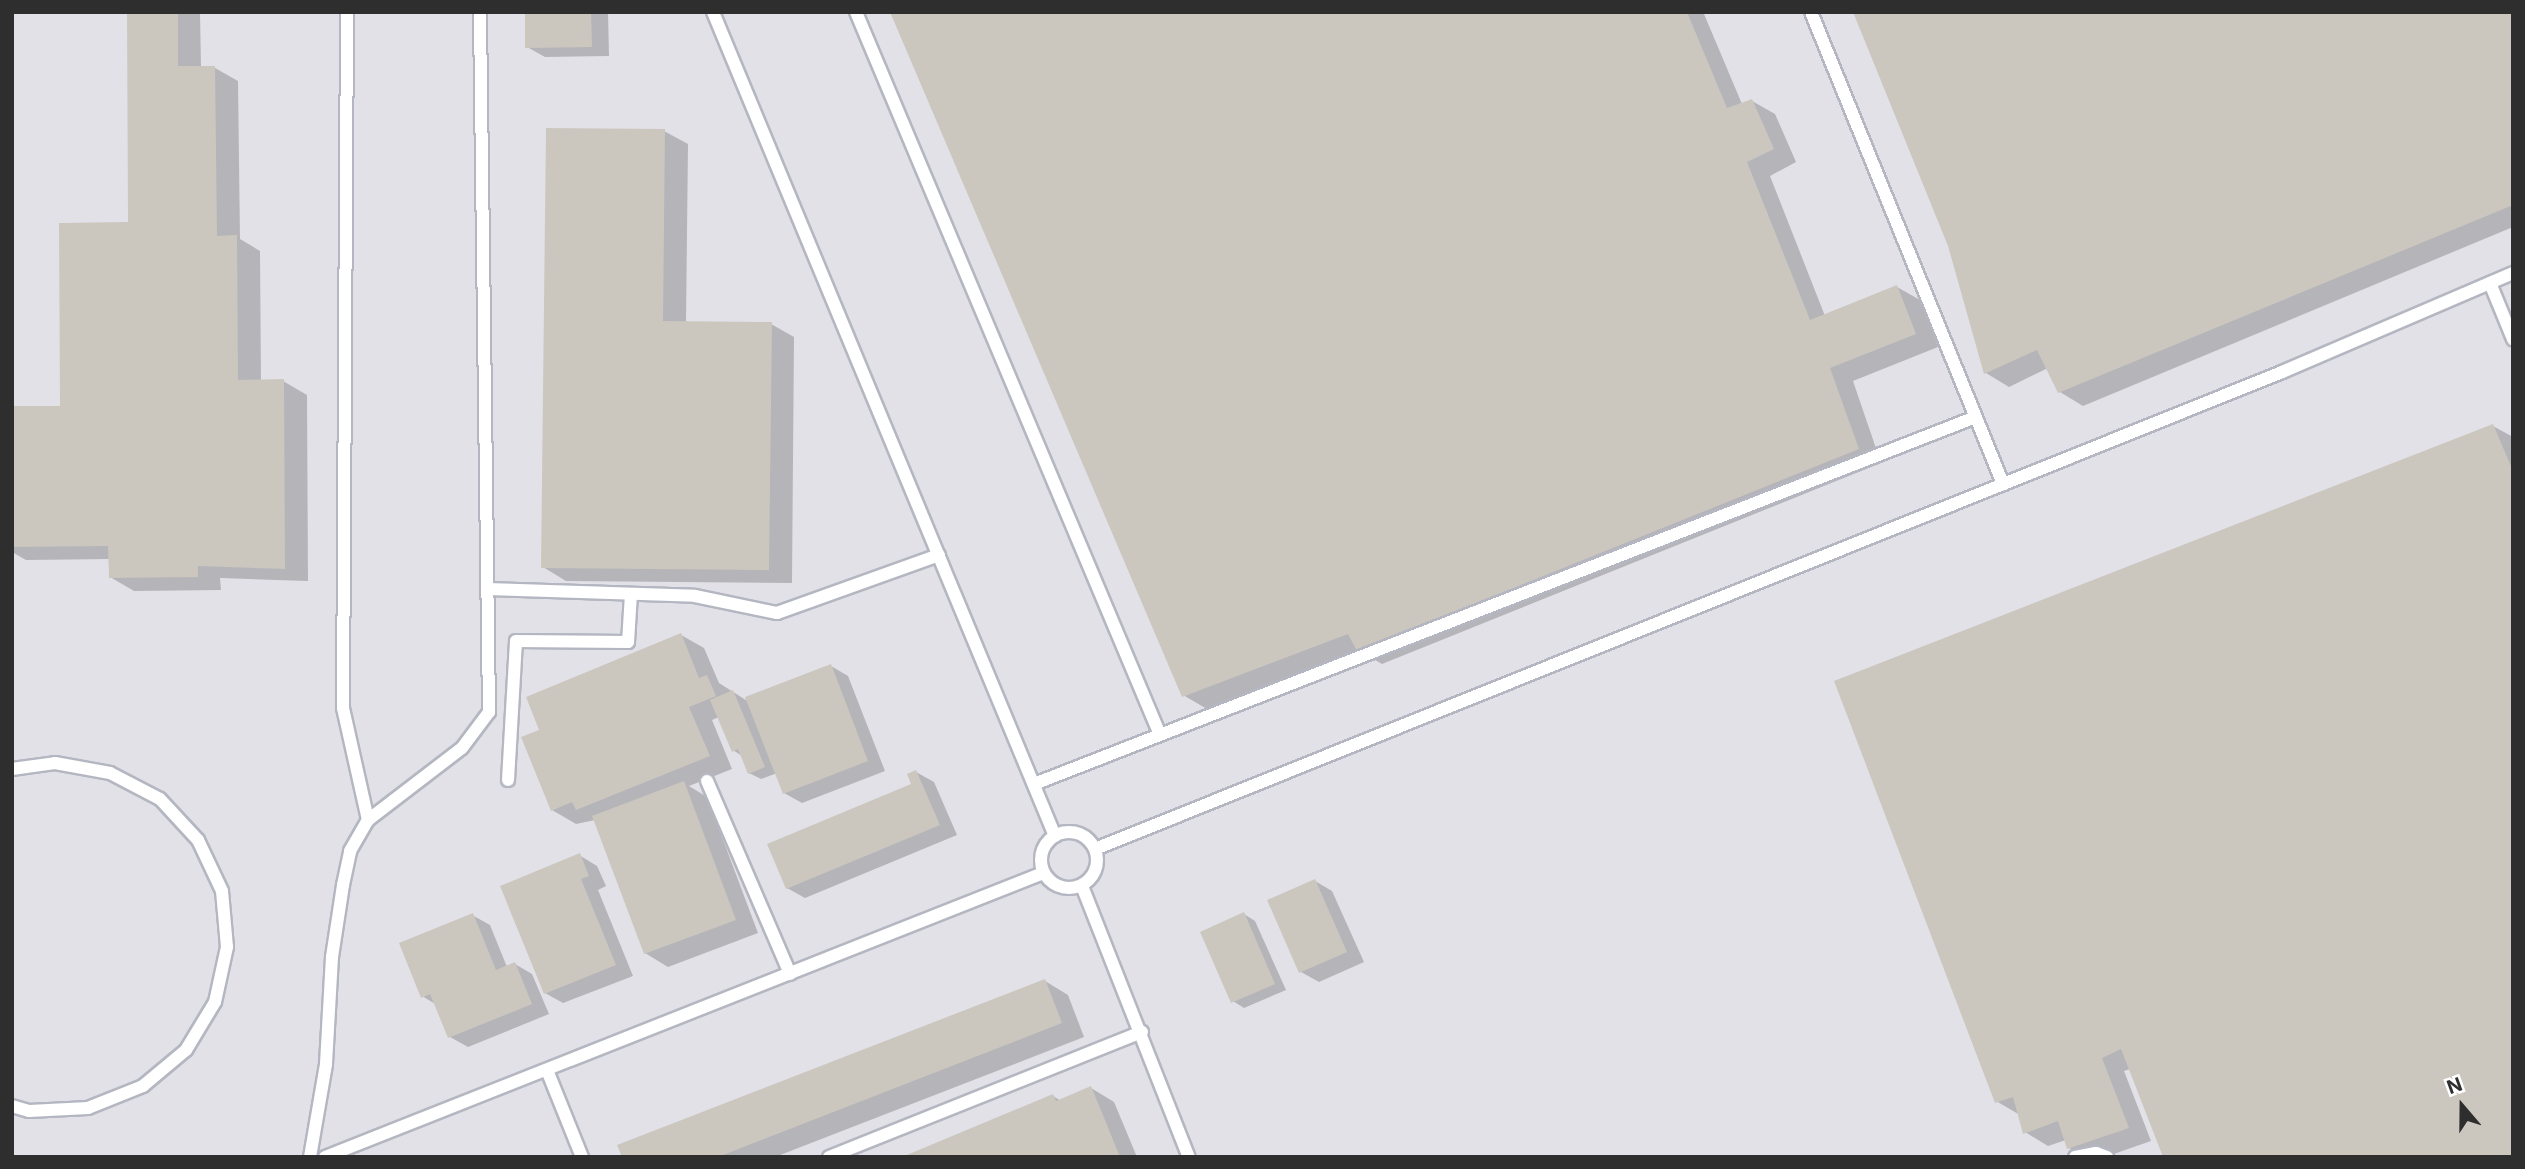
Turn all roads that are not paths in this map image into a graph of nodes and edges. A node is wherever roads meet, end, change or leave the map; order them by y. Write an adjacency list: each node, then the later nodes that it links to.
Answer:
1 (347, 12): 19 (lane)
2 (480, 12): 12 (lane)
3 (713, 12): 11 (lane)
4 (856, 12): 14 (lane)
5 (1811, 12): 9 (lane)
6 (2513, 273): 7 (lane)
7 (2490, 283): 8 (lane); 10 (lane)
8 (2513, 339)
9 (1976, 417): 10 (lane); 14 (lane)
10 (2003, 484): 21 (lane)
11 (939, 555): 13 (lane); 18 (lane)
12 (488, 589): 13 (lane); 19 (lane)
13 (631, 594): 16 (lane)
14 (1160, 735): 18 (lane)
15 (12, 769): 27 (lane)
16 (508, 780)
17 (707, 781): 24 (lane)
18 (1034, 784): 20 (lane)
19 (368, 820): 28 (lane)
20 (1055, 836): 21 (lane); 22 (lane)
21 (1095, 849): 23 (lane)
22 (1043, 873): 23 (lane); 24 (lane)
23 (1082, 886): 25 (lane)
24 (790, 974): 26 (lane)
25 (1142, 1032): 31 (lane); 32 (lane)
26 (547, 1070): 29 (lane); 30 (lane)
27 (12, 1106)
28 (310, 1157)
29 (325, 1157)
30 (582, 1157)
31 (829, 1157)
32 (1189, 1157)
33 (2075, 1157): 34 (lane)
34 (2107, 1157)

